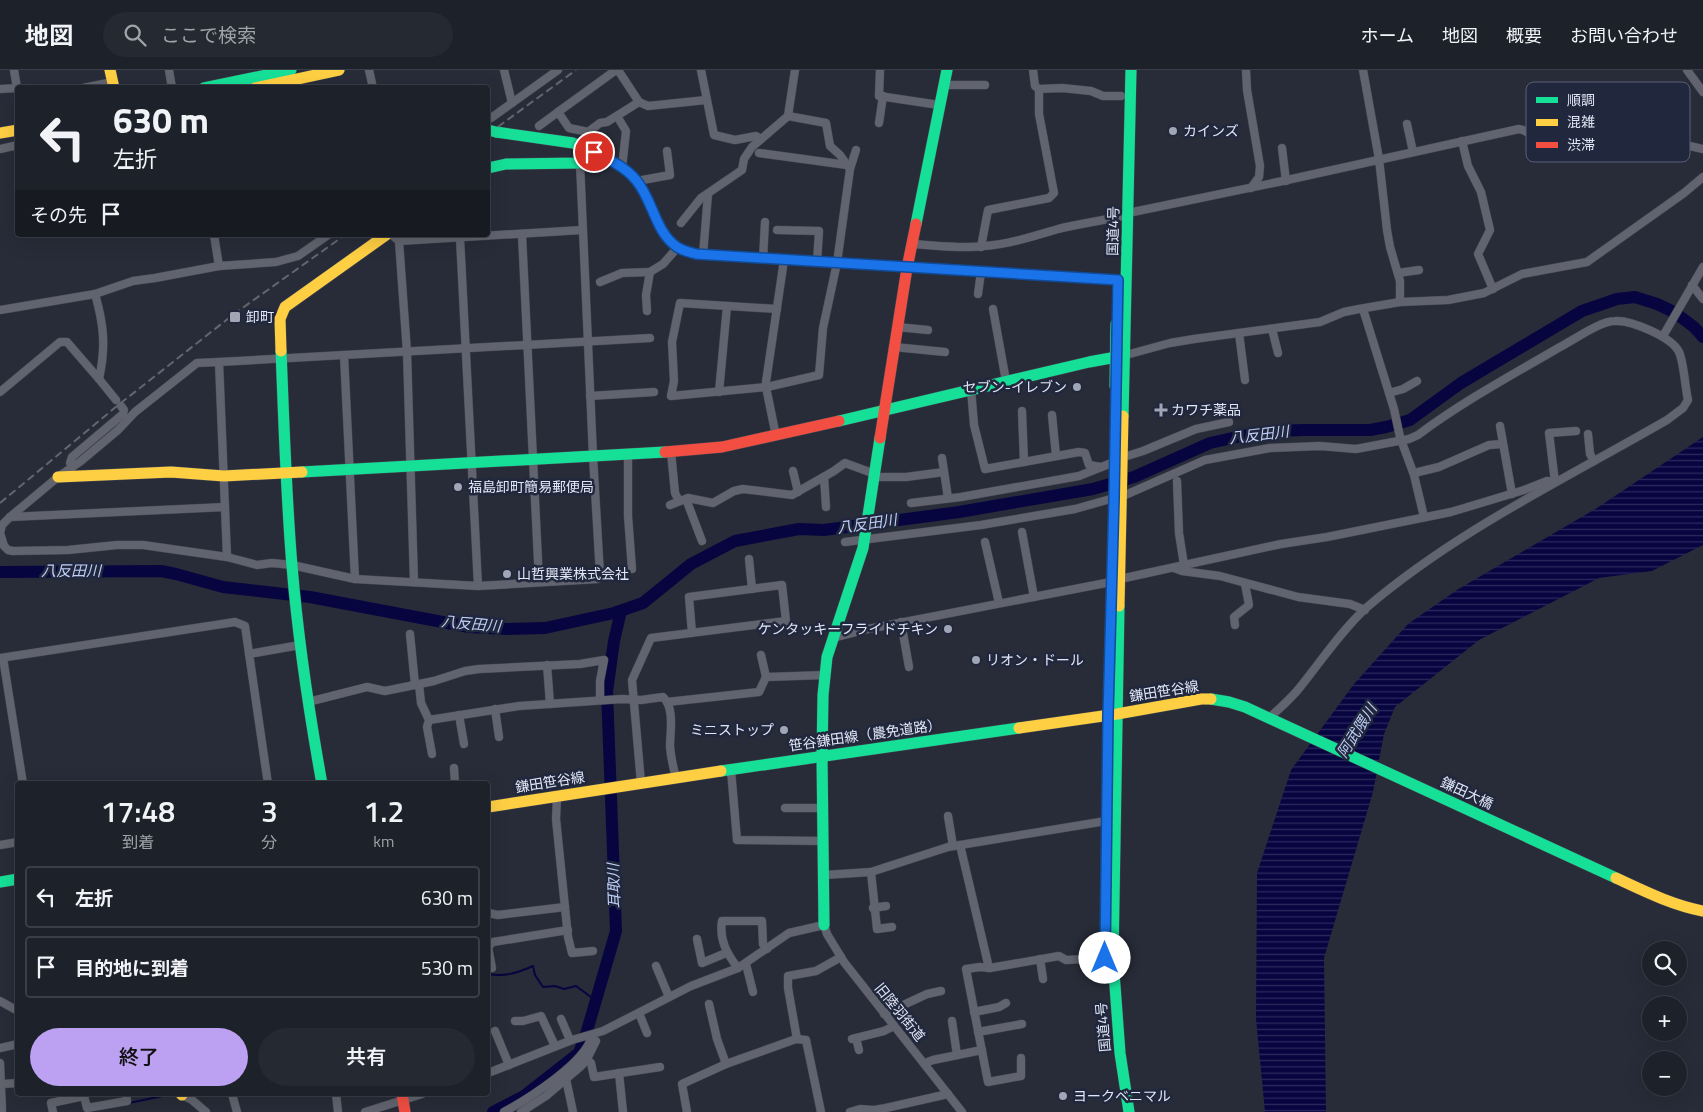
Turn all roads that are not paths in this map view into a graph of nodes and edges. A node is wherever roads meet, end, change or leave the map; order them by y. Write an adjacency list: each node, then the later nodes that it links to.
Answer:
1 (14, 70): 20 (street)
2 (110, 70): 21 (main road)
3 (168, 70): 22 (street)
4 (291, 70): 23 (main road)
5 (339, 70): 24 (main road)
6 (369, 70): 25 (street)
7 (504, 70): 35 (street)
8 (558, 70): 35 (street)
9 (617, 70): 36 (street); 38 (street)
10 (701, 70): 34 (street)
11 (795, 70): 40 (street)
12 (880, 70): 32 (street)
13 (947, 70): 26 (main road)
14 (1032, 70): 30 (street)
15 (1122, 70): 33 (main road, 国道4号)
16 (1131, 70): 71 (main road, 国道4号)
17 (1246, 70): 69 (street)
18 (1363, 70): 61 (street)
19 (1687, 70): 31 (street)
20 (16, 85)
21 (113, 85)
22 (171, 85)
23 (218, 85)
24 (269, 85)
25 (372, 85)
26 (944, 85): 27 (street); 37 (main road)
27 (986, 85)
28 (15, 88): 29 (street)
29 (0, 89)
30 (1039, 89): 33 (street); 86 (street)
31 (1703, 92)
32 (883, 96): 37 (street); 42 (street)
33 (1121, 96): 71 (main road, 国道4号)
34 (706, 100): 36 (street); 49 (street)
35 (512, 102): 41 (street)
36 (639, 102): 39 (street)
37 (940, 105): 85 (main road)
38 (558, 112): 39 (street); 44 (street)
39 (617, 116): 65 (street)
40 (788, 116): 49 (street); 63 (street)
41 (490, 118)
42 (879, 124)
43 (1407, 124): 59 (street)
44 (539, 126)
45 (15, 130): 48 (main road)
46 (492, 131): 58 (main road)
47 (1526, 132): 50 (street)
48 (0, 133)
49 (761, 139): 70 (street)
50 (1462, 141): 59 (street); 103 (street)
51 (15, 146): 54 (street)
52 (1690, 146): 55 (street)
53 (1282, 148): 67 (street)
54 (0, 149)
55 (1703, 149)
56 (856, 150): 63 (street)
57 (667, 151): 68 (street)
58 (594, 152): 62 (main road); 65 (street)
59 (1413, 152): 61 (street)
60 (758, 153): 63 (street)
61 (1379, 159): 67 (street); 99 (street)
62 (580, 163): 64 (main road); 74 (street)
63 (848, 167): 92 (street)
64 (490, 168)
65 (622, 168): 68 (street)
66 (1703, 177): 103 (street)
67 (1286, 181): 69 (street)
68 (637, 182): 87 (street)
69 (1251, 188): 71 (street)
70 (708, 194): 73 (street); 88 (street)
71 (1124, 215): 86 (street); 100 (main road, 国道4号); 128 (main road, 国道4号)
72 (765, 222): 89 (street)
73 (681, 223)
74 (582, 230): 76 (street); 120 (street)
75 (777, 230): 91 (street)
76 (522, 235): 82 (street); 121 (street)
77 (214, 237): 93 (street)
78 (325, 237): 93 (street)
79 (383, 237): 129 (main road)
80 (394, 237): 84 (street)
81 (481, 237): 83 (street)
82 (490, 237)
83 (460, 238): 84 (street); 123 (street)
84 (399, 241): 124 (street)
85 (911, 244): 86 (street); 95 (main road)
86 (981, 247)
87 (678, 248): 88 (street); 97 (street)
88 (703, 255): 89 (street)
89 (763, 259): 90 (street)
90 (784, 260): 91 (street); 109 (street)
91 (817, 262): 92 (street)
92 (837, 263): 95 (street); 135 (street)
93 (219, 266): 104 (street)
94 (1703, 266): 102 (street)
95 (907, 268): 98 (street); 114 (main road)
96 (1419, 270): 99 (street)
97 (650, 272): 101 (street); 113 (street)
98 (980, 272): 100 (street); 105 (street)
99 (1398, 273): 107 (street)
100 (1118, 280): 128 (main road, 国道4号)
101 (600, 282)
102 (1691, 287): 106 (street); 118 (street)
103 (1493, 289): 107 (street)
104 (95, 294): 112 (street); 131 (street)
105 (978, 294)
106 (1703, 299)
107 (1400, 302): 111 (street)
108 (727, 306): 109 (street); 139 (street); 139 (street)
109 (777, 309): 135 (street)
110 (993, 309): 133 (street)
111 (1363, 309): 115 (street); 140 (street)
112 (0, 310)
113 (647, 311)
114 (897, 327): 116 (street); 122 (main road)
115 (1272, 329): 117 (street); 126 (street)
116 (928, 330)
117 (1239, 333): 128 (street); 132 (street)
118 (1663, 336): 150 (street); 158 (street)
119 (650, 338): 120 (street)
120 (588, 341): 121 (street); 141 (street)
121 (526, 345): 123 (street); 157 (street)
122 (894, 347): 125 (street); 142 (main road)
123 (466, 348): 124 (street); 159 (street)
124 (407, 352): 127 (street); 162 (street)
125 (945, 352)
126 (1278, 353)
127 (344, 355): 129 (street); 165 (street)
128 (1121, 356): 133 (main road); 161 (main road, 国道4号)
129 (281, 359): 130 (street); 167 (main road)
130 (219, 362): 163 (street); 171 (street)
131 (99, 379): 137 (street); 163 (street)
132 (1245, 380)
133 (1006, 381): 136 (main road)
134 (1417, 381): 140 (street)
135 (766, 387): 139 (street); 149 (street)
136 (971, 389): 142 (main road); 160 (street)
137 (0, 392)
138 (654, 392): 141 (street)
139 (719, 392)
140 (1389, 393): 150 (street)
141 (590, 396): 154 (street)
142 (885, 409): 149 (main road); 170 (main road)
143 (1022, 411): 160 (street)
144 (1052, 415): 155 (street)
145 (1229, 422): 161 (street)
146 (1500, 426): 151 (street)
147 (1576, 430): 175 (street)
148 (1588, 434): 158 (street)
149 (776, 436): 152 (main road)
150 (1401, 439): 169 (street); 178 (street)
151 (1502, 444): 169 (street); 177 (street)
152 (671, 452): 153 (main road); 180 (street)
153 (628, 454): 154 (main road); 197 (street)
154 (593, 456): 157 (main road); 201 (street)
155 (1056, 456): 160 (street); 164 (street)
156 (942, 458): 168 (street)
157 (533, 459): 159 (main road); 201 (street)
158 (1594, 461): 175 (street)
159 (472, 462): 162 (main road); 203 (street)
160 (1024, 462)
161 (1119, 462): 164 (street); 178 (main road, 国道4号)
162 (410, 465): 165 (main road); 200 (street)
163 (73, 466): 172 (street)
164 (1102, 467): 179 (street)
165 (351, 468): 167 (main road); 198 (street)
166 (793, 471): 176 (street)
167 (288, 472): 171 (main road); 194 (main road)
168 (944, 472): 170 (street); 179 (street)
169 (1414, 473): 186 (street)
170 (875, 475): 173 (street); 188 (main road)
171 (224, 476): 172 (main road); 183 (street)
172 (58, 477): 185 (street)
173 (824, 477): 176 (street); 184 (street)
174 (1177, 481): 195 (street)
175 (1555, 482): 177 (street); 207 (street)
176 (798, 492): 180 (street)
177 (1512, 494): 186 (street)
178 (1118, 495): 188 (street); 199 (main road, 国道4号)
179 (948, 498): 181 (street)
180 (683, 500): 182 (street); 189 (street)
181 (911, 503)
182 (670, 505)
183 (225, 507): 185 (street); 192 (street)
184 (826, 507)
185 (10, 517): 192 (street)
186 (1424, 517): 195 (street)
187 (1022, 532): 205 (street)
188 (864, 539): 190 (street); 212 (main road)
189 (702, 541)
190 (845, 542)
191 (985, 542): 206 (street)
192 (227, 557): 194 (street)
193 (748, 559): 204 (street)
194 (292, 565): 198 (street); 213 (main road)
195 (1184, 565): 196 (street)
196 (1174, 568): 199 (street); 202 (street)
197 (632, 570)
198 (354, 579): 200 (street)
199 (1116, 581): 205 (street); 229 (main road, 国道4号)
200 (414, 582): 203 (street)
201 (539, 582): 203 (street)
202 (1245, 584): 207 (street); 209 (street)
203 (478, 586)
204 (752, 589): 210 (street); 210 (street)
205 (1034, 596): 206 (street)
206 (999, 603): 208 (street)
207 (1365, 610): 230 (street)
208 (901, 622): 212 (street); 218 (street)
209 (1235, 625)
210 (692, 633): 223 (street)
211 (410, 634): 221 (street)
212 (832, 638): 219 (main road)
213 (300, 645): 214 (street); 224 (main road)
214 (249, 654): 216 (street); 240 (street)
215 (761, 655): 220 (street)
216 (1, 658): 239 (street)
217 (547, 665): 221 (street); 222 (street); 226 (street)
218 (909, 667)
219 (825, 675): 220 (street); 235 (main road)
220 (766, 677): 225 (street)
221 (417, 685): 224 (street); 231 (street)
222 (601, 700): 223 (street); 226 (street)
223 (633, 700): 225 (street); 243 (street)
224 (308, 702): 241 (main road)
225 (667, 702): 238 (street)
226 (550, 704): 227 (street)
227 (494, 709): 228 (street); 232 (street)
228 (459, 715): 231 (street); 233 (street)
229 (1112, 715): 230 (main road, 鎌田笹谷線); 235 (main road, 笹谷鎌田線（農免道路）); 250 (main road, 国道4号); 345 (main road, 国道4号)
230 (1270, 719): 262 (main road, 鎌田大橋)
231 (429, 720): 234 (street)
232 (499, 737)
233 (464, 744)
234 (432, 754)
235 (822, 756): 237 (main road, 笹谷鎌田線（農免道路）); 248 (main road)
236 (454, 768): 242 (street)
237 (731, 770): 238 (main road, 笹谷鎌田線（農免道路）); 251 (street)
238 (676, 778): 243 (main road, 笹谷鎌田線（農免道路）)
239 (22, 781)
240 (268, 781)
241 (321, 781)
242 (456, 781)
243 (641, 783): 244 (main road, 笹谷鎌田線（農免道路）)
244 (618, 786): 245 (main road, 鎌田笹谷線)
245 (556, 797): 246 (main road, 鎌田笹谷線); 260 (street)
246 (490, 807)
247 (785, 808): 248 (street)
248 (823, 808): 251 (main road)
249 (948, 816): 254 (street)
250 (1106, 820): 254 (street); 274 (main road, 国道4号)
251 (824, 841): 256 (main road)
252 (15, 842): 253 (street)
253 (0, 845)
254 (956, 846): 255 (street); 280 (street)
255 (871, 872): 256 (street); 261 (street)
256 (824, 875): 264 (main road)
257 (15, 880): 258 (main road)
258 (0, 882)
259 (886, 906): 261 (street)
260 (565, 907): 263 (street); 266 (street)
261 (874, 908): 265 (street)
262 (1703, 912)
263 (490, 913)
264 (824, 925): 269 (street); 272 (street, 旧陸羽街道)
265 (892, 927)
266 (568, 930): 268 (street); 270 (street)
267 (697, 939): 271 (street)
268 (490, 945)
269 (767, 949): 271 (street); 276 (street)
270 (593, 951)
271 (726, 953): 279 (street)
272 (841, 957): 291 (street, 旧陸羽街道); 301 (street)
273 (490, 958): 278 (street)
274 (1105, 958): 275 (street); 344 (main road, 国道4号)
275 (1040, 959): 280 (street); 281 (street)
276 (746, 964): 279 (street); 283 (street)
277 (656, 966): 284 (street)
278 (492, 968)
279 (738, 968): 284 (street)
280 (988, 968): 290 (street)
281 (1043, 978)
282 (941, 990): 291 (street)
283 (753, 992)
284 (670, 996): 289 (street)
285 (0, 1001): 288 (street)
286 (1006, 1003): 290 (street)
287 (709, 1004): 313 (street)
288 (15, 1009)
289 (638, 1012): 299 (street); 300 (street)
290 (974, 1012): 298 (street)
291 (884, 1014): 296 (street, 旧陸羽街道)
292 (561, 1019): 302 (street)
293 (515, 1021): 304 (street)
294 (952, 1021): 308 (street)
295 (1022, 1024): 298 (street)
296 (894, 1026): 306 (street); 311 (street, 旧陸羽街道)
297 (495, 1030): 314 (street)
298 (978, 1032): 307 (street)
299 (647, 1034)
300 (593, 1035): 302 (street); 310 (street); 337 (street)
301 (797, 1039): 313 (street); 341 (street)
302 (571, 1040): 304 (street)
303 (15, 1045): 305 (street)
304 (555, 1046): 314 (street)
305 (0, 1048)
306 (859, 1050)
307 (982, 1050): 308 (street); 309 (street)
308 (957, 1055): 311 (street)
309 (1021, 1058)
310 (587, 1060): 317 (street); 318 (street)
311 (925, 1063): 321 (street, 旧陸羽街道)
312 (0, 1064): 320 (street)
313 (726, 1064): 340 (street)
314 (509, 1065): 316 (street)
315 (660, 1067): 317 (street)
316 (490, 1072)
317 (619, 1073): 339 (street)
318 (566, 1079): 330 (street); 338 (street)
319 (15, 1083): 320 (street)
320 (2, 1084): 329 (street)
321 (948, 1094): 342 (street); 343 (street, 旧陸羽街道)
322 (84, 1096): 324 (street)
323 (84, 1096): 331 (street)
324 (126, 1096)
325 (185, 1096): 332 (street)
326 (233, 1096): 333 (street)
327 (336, 1096): 334 (street)
328 (403, 1097): 335 (street); 336 (main road)
329 (2, 1111)
330 (526, 1111)
331 (53, 1112)
332 (206, 1112)
333 (237, 1112)
334 (338, 1112)
335 (365, 1112)
336 (405, 1112)
337 (504, 1112)
338 (573, 1112)
339 (624, 1112)
340 (687, 1112)
341 (821, 1112)
342 (850, 1112)
343 (962, 1112)
344 (1120, 1112)
345 (1128, 1112)

